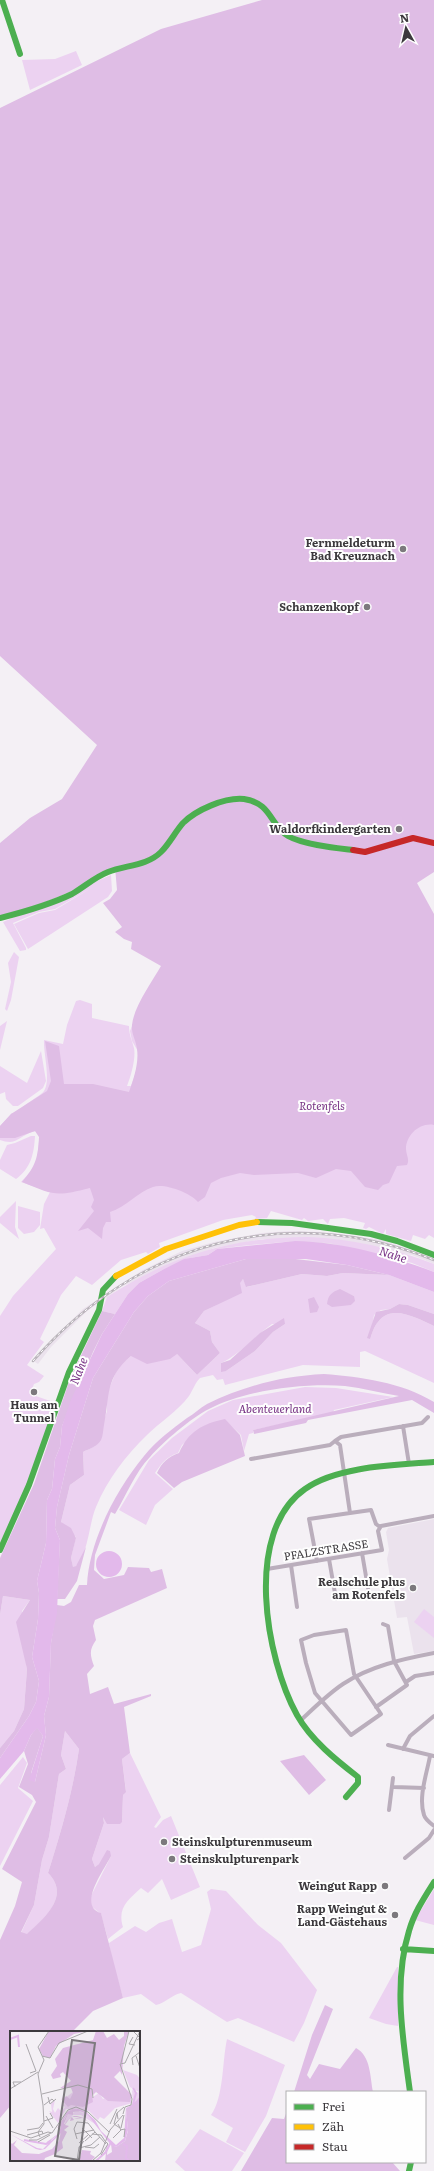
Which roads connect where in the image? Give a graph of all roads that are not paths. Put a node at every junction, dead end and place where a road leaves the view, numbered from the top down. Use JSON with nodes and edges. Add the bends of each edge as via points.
{"nodes":[{"id":1,"x":2,"y":0,"type":"edge"},
{"id":2,"x":20,"y":54,"type":"dead end"},
{"id":3,"x":434,"y":843,"type":"edge"},
{"id":4,"x":0,"y":918,"type":"edge"},
{"id":5,"x":434,"y":1255,"type":"edge"},
{"id":6,"x":428,"y":1417,"type":"dead end"},
{"id":7,"x":403,"y":1426,"type":"junction"},
{"id":8,"x":335,"y":1442,"type":"junction"},
{"id":9,"x":252,"y":1460,"type":"dead end"},
{"id":10,"x":434,"y":1462,"type":"edge"},
{"id":11,"x":410,"y":1464,"type":"junction"},
{"id":12,"x":344,"y":1474,"type":"junction"},
{"id":13,"x":350,"y":1513,"type":"junction"},
{"id":14,"x":434,"y":1516,"type":"edge"},
{"id":15,"x":380,"y":1527,"type":"junction"},
{"id":16,"x":0,"y":1550,"type":"edge"},
{"id":17,"x":362,"y":1553,"type":"junction"},
{"id":18,"x":330,"y":1558,"type":"junction"},
{"id":19,"x":317,"y":1561,"type":"junction"},
{"id":20,"x":291,"y":1565,"type":"junction"},
{"id":21,"x":267,"y":1569,"type":"junction"},
{"id":22,"x":368,"y":1588,"type":"dead end"},
{"id":23,"x":336,"y":1598,"type":"dead end"},
{"id":24,"x":297,"y":1607,"type":"dead end"},
{"id":25,"x":383,"y":1624,"type":"dead end"},
{"id":26,"x":434,"y":1653,"type":"edge"},
{"id":27,"x":394,"y":1661,"type":"junction"},
{"id":28,"x":434,"y":1673,"type":"edge"},
{"id":29,"x":356,"y":1677,"type":"junction"},
{"id":30,"x":406,"y":1682,"type":"junction"},
{"id":31,"x":321,"y":1701,"type":"junction"},
{"id":32,"x":376,"y":1707,"type":"junction"},
{"id":33,"x":434,"y":1716,"type":"edge"},
{"id":34,"x":301,"y":1720,"type":"junction"},
{"id":35,"x":388,"y":1745,"type":"dead end"},
{"id":36,"x":403,"y":1749,"type":"junction"},
{"id":37,"x":432,"y":1756,"type":"edge"},
{"id":38,"x":394,"y":1778,"type":"dead end"},
{"id":39,"x":394,"y":1787,"type":"junction"},
{"id":40,"x":424,"y":1788,"type":"junction"},
{"id":41,"x":346,"y":1797,"type":"dead end"},
{"id":42,"x":389,"y":1810,"type":"dead end"},
{"id":43,"x":434,"y":1826,"type":"edge"},
{"id":44,"x":434,"y":1830,"type":"edge"},
{"id":45,"x":405,"y":1858,"type":"dead end"},
{"id":46,"x":434,"y":1882,"type":"edge"},
{"id":47,"x":403,"y":1949,"type":"junction"},
{"id":48,"x":434,"y":1951,"type":"edge"},
{"id":49,"x":410,"y":2091,"type":"edge"}],
"edges":[{"from":1,"to":2,"type":"street"},
{"from":3,"to":4,"type":"street","via":[[413,838],[369,851],[330,848],[292,839],[284,833],[273,815],[262,805],[244,799],[228,799],[209,806],[184,822],[161,852],[148,861],[104,874],[71,894],[25,912]]},
{"from":5,"to":16,"type":"street","via":[[371,1234],[292,1223],[260,1222],[238,1225],[166,1249],[118,1274],[103,1290],[99,1310],[69,1372],[29,1485]]},
{"from":6,"to":7,"type":"street","via":[[422,1423]]},
{"from":7,"to":8,"type":"street","via":[[341,1438]]},
{"from":7,"to":11,"type":"street"},
{"from":8,"to":9,"type":"street"},
{"from":8,"to":12,"type":"street","via":[[340,1445]]},
{"from":10,"to":11,"type":"street"},
{"from":11,"to":12,"type":"street"},
{"from":12,"to":13,"type":"street"},
{"from":12,"to":21,"type":"street","via":[[314,1484],[296,1495],[289,1503],[278,1520]]},
{"from":13,"to":15,"type":"street","via":[[371,1510],[376,1524]]},
{"from":13,"to":19,"type":"street","via":[[309,1519]]},
{"from":14,"to":15,"type":"street","name":"PFALZSTRASSE"},
{"from":15,"to":17,"type":"street","name":"PFALZSTRASSE","via":[[382,1550]]},
{"from":17,"to":18,"type":"street","name":"PFALZSTRASSE"},
{"from":17,"to":22,"type":"street"},
{"from":18,"to":19,"type":"street","name":"PFALZSTRASSE"},
{"from":18,"to":23,"type":"street"},
{"from":19,"to":20,"type":"street","name":"PFALZSTRASSE"},
{"from":20,"to":21,"type":"street","name":"PFALZSTRASSE"},
{"from":20,"to":24,"type":"street"},
{"from":21,"to":34,"type":"street","via":[[267,1608],[271,1643],[285,1689]]},
{"from":25,"to":27,"type":"street","via":[[387,1625],[389,1630]]},
{"from":26,"to":27,"type":"street"},
{"from":27,"to":29,"type":"street"},
{"from":27,"to":30,"type":"street"},
{"from":28,"to":30,"type":"street","via":[[415,1676]]},
{"from":29,"to":31,"type":"street"},
{"from":29,"to":31,"type":"street","via":[[352,1669],[346,1630],[303,1638],[308,1669],[315,1693]]},
{"from":29,"to":32,"type":"street"},
{"from":30,"to":32,"type":"street","via":[[406,1687]]},
{"from":31,"to":32,"type":"street","via":[[351,1736],[381,1714]]},
{"from":31,"to":34,"type":"street"},
{"from":33,"to":36,"type":"street","via":[[410,1736]]},
{"from":34,"to":41,"type":"street","via":[[342,1765],[358,1778],[358,1783]]},
{"from":35,"to":36,"type":"street"},
{"from":36,"to":37,"type":"street"},
{"from":37,"to":40,"type":"street"},
{"from":38,"to":39,"type":"street"},
{"from":39,"to":40,"type":"street"},
{"from":39,"to":42,"type":"street"},
{"from":40,"to":43,"type":"street","via":[[424,1814]]},
{"from":44,"to":45,"type":"street"},
{"from":46,"to":47,"type":"street","via":[[413,1916]]},
{"from":47,"to":48,"type":"street"},
{"from":47,"to":49,"type":"street","via":[[400,1985]]}]}
